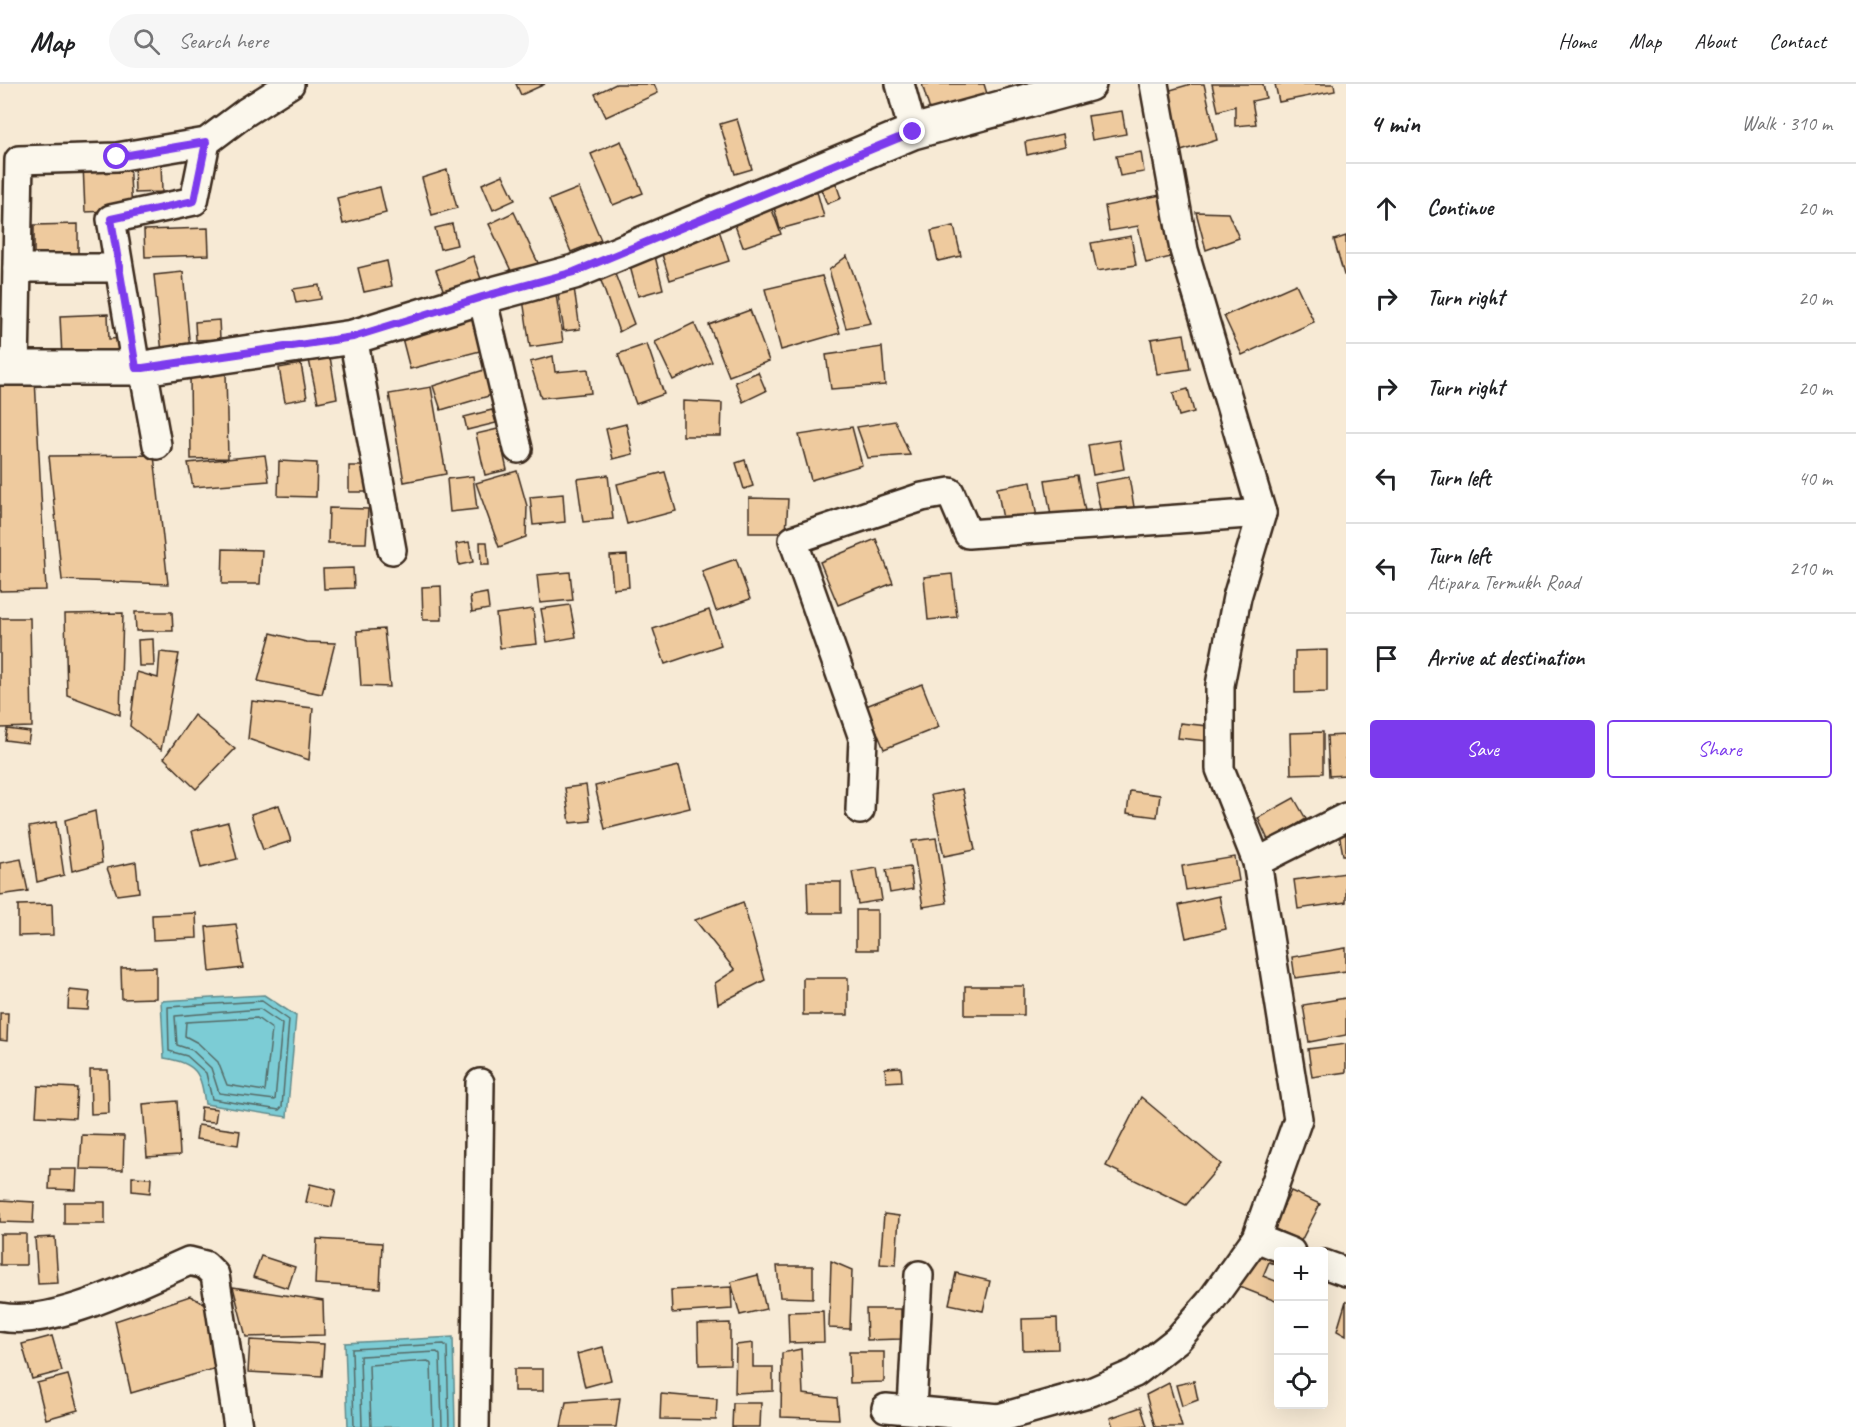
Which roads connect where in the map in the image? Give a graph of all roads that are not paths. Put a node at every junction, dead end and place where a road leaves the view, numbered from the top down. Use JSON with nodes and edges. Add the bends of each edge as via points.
{"nodes":[{"id":1,"x":290,"y":84,"type":"edge"},
{"id":2,"x":900,"y":84,"type":"edge"},
{"id":3,"x":1089,"y":84,"type":"edge"},
{"id":4,"x":1154,"y":84,"type":"edge"},
{"id":5,"x":913,"y":132,"type":"junction"},
{"id":6,"x":206,"y":142,"type":"junction"},
{"id":7,"x":17,"y":268,"type":"junction"},
{"id":8,"x":118,"y":268,"type":"junction"},
{"id":9,"x":482,"y":297,"type":"junction"},
{"id":10,"x":353,"y":337,"type":"junction"},
{"id":11,"x":7,"y":368,"type":"edge"},
{"id":12,"x":140,"y":368,"type":"junction"},
{"id":13,"x":157,"y":445,"type":"dead end"},
{"id":14,"x":518,"y":449,"type":"dead end"},
{"id":15,"x":1262,"y":513,"type":"junction"},
{"id":16,"x":392,"y":550,"type":"dead end"},
{"id":17,"x":860,"y":810,"type":"dead end"},
{"id":18,"x":1346,"y":817,"type":"edge"},
{"id":19,"x":1257,"y":862,"type":"junction"},
{"id":20,"x":480,"y":1083,"type":"dead end"},
{"id":21,"x":1256,"y":1238,"type":"junction"},
{"id":22,"x":1280,"y":1247,"type":"edge"},
{"id":23,"x":1328,"y":1266,"type":"edge"},
{"id":24,"x":1346,"y":1272,"type":"edge"},
{"id":25,"x":919,"y":1275,"type":"dead end"},
{"id":26,"x":0,"y":1317,"type":"edge"},
{"id":27,"x":996,"y":1422,"type":"edge"},
{"id":28,"x":238,"y":1427,"type":"edge"},
{"id":29,"x":475,"y":1427,"type":"edge"}],
"edges":[{"from":1,"to":6,"type":"street"},
{"from":2,"to":5,"type":"street"},
{"from":3,"to":5,"type":"main road"},
{"from":4,"to":15,"type":"street","via":[[1184,250]]},
{"from":5,"to":9,"type":"main road","via":[[574,272]]},
{"from":6,"to":7,"type":"street","via":[[117,157],[19,160]]},
{"from":6,"to":8,"type":"street","via":[[194,201],[111,219]]},
{"from":7,"to":8,"type":"street"},
{"from":7,"to":11,"type":"street"},
{"from":8,"to":12,"type":"street"},
{"from":9,"to":10,"type":"main road"},
{"from":9,"to":14,"type":"street"},
{"from":10,"to":12,"type":"main road"},
{"from":10,"to":16,"type":"street"},
{"from":11,"to":12,"type":"main road"},
{"from":12,"to":13,"type":"street"},
{"from":15,"to":17,"type":"street","via":[[968,534],[950,492],[922,497],[793,540],[863,738]]},
{"from":15,"to":19,"type":"street","via":[[1237,597],[1220,684],[1220,769]]},
{"from":18,"to":19,"type":"street"},
{"from":19,"to":21,"type":"street","via":[[1298,1119]]},
{"from":20,"to":29,"type":"street"},
{"from":21,"to":22,"type":"street"},
{"from":21,"to":27,"type":"street","via":[[1177,1340],[1135,1373],[1091,1392]]},
{"from":23,"to":24,"type":"street"},
{"from":25,"to":27,"type":"street","via":[[899,1408]]},
{"from":26,"to":28,"type":"street","via":[[14,1319],[80,1307],[189,1261],[205,1265],[214,1275]]}]}
